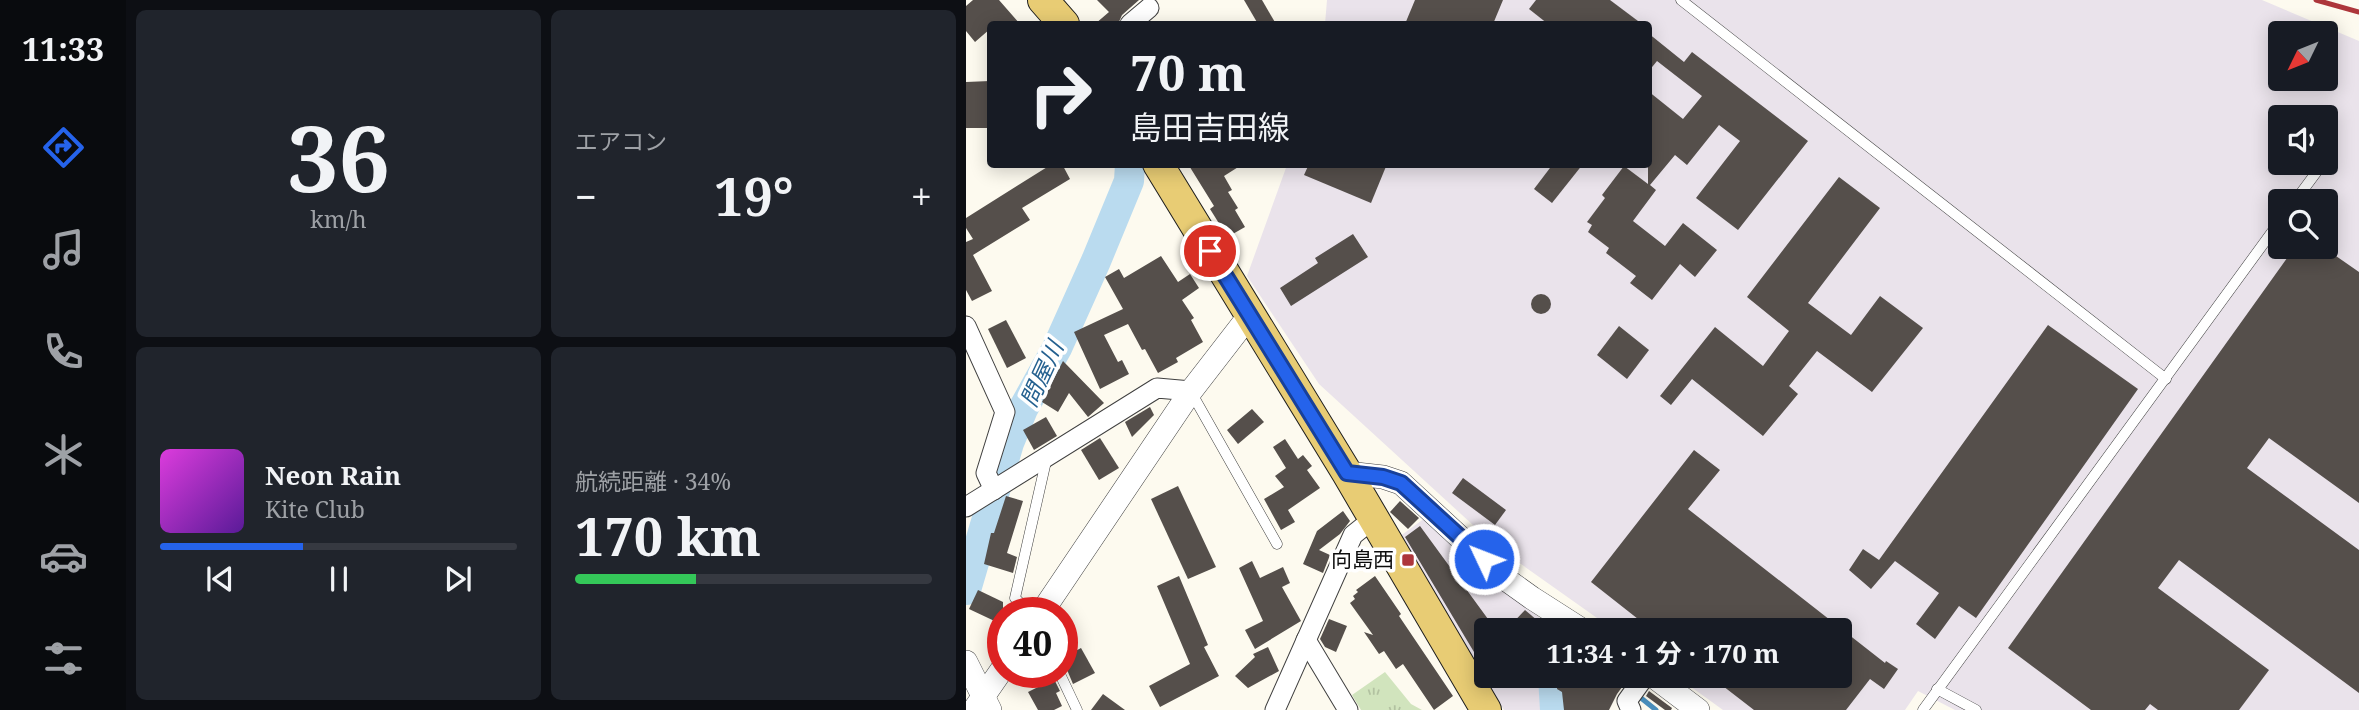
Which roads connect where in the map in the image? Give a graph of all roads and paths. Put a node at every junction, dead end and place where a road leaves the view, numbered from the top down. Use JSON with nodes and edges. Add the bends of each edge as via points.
{"nodes":[{"id":1,"x":1043,"y":0,"type":"edge"},
{"id":2,"x":1681,"y":0,"type":"edge"},
{"id":3,"x":1149,"y":8,"type":"dead end"},
{"id":4,"x":1061,"y":21,"type":"edge"},
{"id":5,"x":1134,"y":21,"type":"edge"},
{"id":6,"x":1160,"y":168,"type":"edge"},
{"id":7,"x":2268,"y":238,"type":"edge"},
{"id":8,"x":1249,"y":316,"type":"junction"},
{"id":9,"x":966,"y":326,"type":"edge"},
{"id":10,"x":2166,"y":379,"type":"junction"},
{"id":11,"x":1191,"y":391,"type":"junction"},
{"id":12,"x":1047,"y":457,"type":"junction"},
{"id":13,"x":1347,"y":473,"type":"junction"},
{"id":14,"x":994,"y":490,"type":"junction"},
{"id":15,"x":966,"y":507,"type":"edge"},
{"id":16,"x":1373,"y":519,"type":"junction"},
{"id":17,"x":1277,"y":544,"type":"dead end"},
{"id":18,"x":1015,"y":597,"type":"edge"},
{"id":19,"x":1052,"y":597,"type":"edge"},
{"id":20,"x":1563,"y":618,"type":"edge"},
{"id":21,"x":1306,"y":640,"type":"junction"},
{"id":22,"x":966,"y":662,"type":"edge"},
{"id":23,"x":992,"y":688,"type":"edge"},
{"id":24,"x":1067,"y":688,"type":"edge"},
{"id":25,"x":1636,"y":688,"type":"edge"},
{"id":26,"x":1669,"y":688,"type":"edge"},
{"id":27,"x":1937,"y":689,"type":"junction"},
{"id":28,"x":983,"y":705,"type":"edge"},
{"id":29,"x":1077,"y":710,"type":"edge"},
{"id":30,"x":1275,"y":710,"type":"edge"},
{"id":31,"x":1348,"y":710,"type":"edge"},
{"id":32,"x":1486,"y":710,"type":"edge"},
{"id":33,"x":1631,"y":710,"type":"edge"},
{"id":34,"x":1698,"y":710,"type":"edge"},
{"id":35,"x":1923,"y":710,"type":"edge"},
{"id":36,"x":1976,"y":710,"type":"edge"}],
"edges":[{"from":1,"to":4,"type":"main road"},
{"from":2,"to":10,"type":"lane"},
{"from":3,"to":5,"type":"street"},
{"from":6,"to":8,"type":"main road"},
{"from":7,"to":10,"type":"lane"},
{"from":8,"to":11,"type":"street"},
{"from":8,"to":13,"type":"main road"},
{"from":9,"to":14,"type":"street","via":[[1005,412],[986,473]]},
{"from":10,"to":27,"type":"lane"},
{"from":11,"to":12,"type":"street","via":[[1157,388]]},
{"from":11,"to":17,"type":"lane"},
{"from":11,"to":19,"type":"street"},
{"from":12,"to":14,"type":"street"},
{"from":12,"to":18,"type":"lane"},
{"from":13,"to":16,"type":"main road"},
{"from":13,"to":20,"type":"street","via":[[1401,483],[1504,578]]},
{"from":14,"to":15,"type":"street"},
{"from":16,"to":21,"type":"street","via":[[1353,535]]},
{"from":16,"to":32,"type":"main road"},
{"from":21,"to":30,"type":"street"},
{"from":21,"to":31,"type":"street"},
{"from":22,"to":28,"type":"street"},
{"from":23,"to":28,"type":"street"},
{"from":24,"to":29,"type":"lane"},
{"from":25,"to":33,"type":"street","via":[[1627,701]]},
{"from":26,"to":34,"type":"street"},
{"from":27,"to":35,"type":"lane"},
{"from":27,"to":36,"type":"lane"}]}
